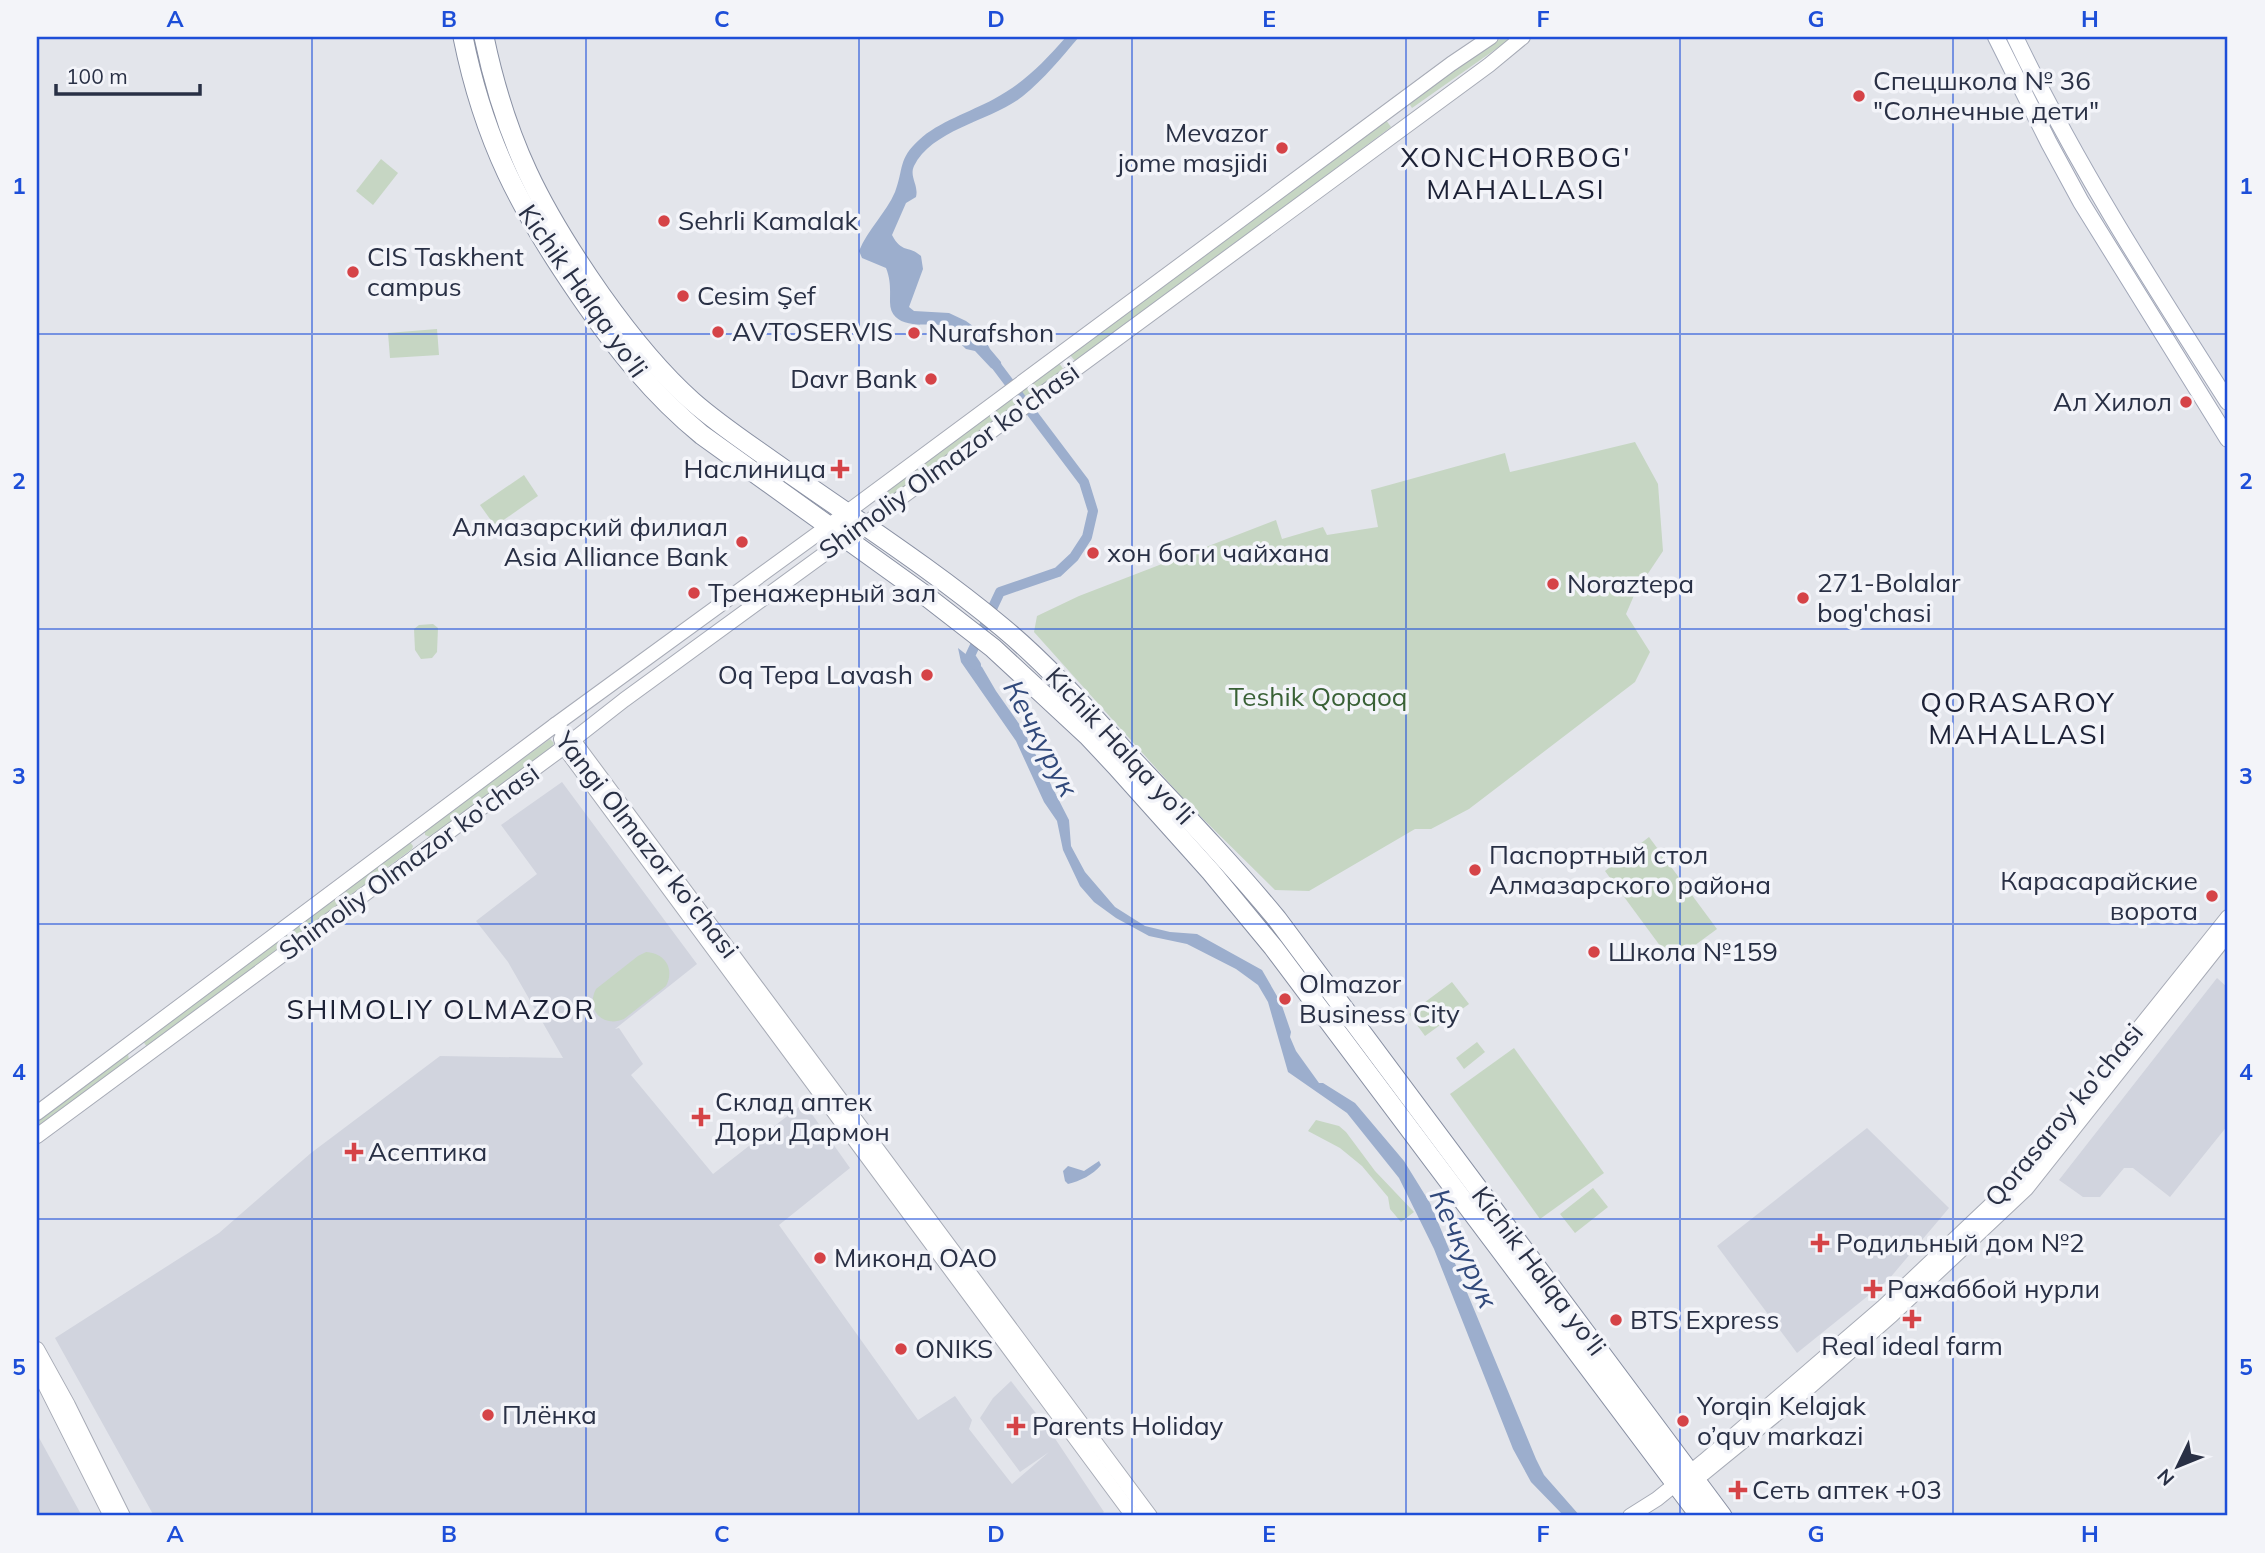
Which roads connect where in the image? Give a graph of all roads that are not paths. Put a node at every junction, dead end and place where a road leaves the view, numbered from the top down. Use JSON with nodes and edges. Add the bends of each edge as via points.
{"nodes":[{"id":1,"x":463,"y":37,"type":"edge"},
{"id":2,"x":484,"y":37,"type":"edge"},
{"id":3,"x":1490,"y":37,"type":"edge"},
{"id":4,"x":1523,"y":37,"type":"edge"},
{"id":5,"x":1996,"y":37,"type":"edge"},
{"id":6,"x":2015,"y":37,"type":"edge"},
{"id":7,"x":2047,"y":101,"type":"junction"},
{"id":8,"x":2031,"y":108,"type":"junction"},
{"id":9,"x":2228,"y":402,"type":"edge"},
{"id":10,"x":2226,"y":428,"type":"edge"},
{"id":11,"x":846,"y":513,"type":"junction"},
{"id":12,"x":864,"y":525,"type":"junction"},
{"id":13,"x":827,"y":526,"type":"junction"},
{"id":14,"x":845,"y":539,"type":"junction"},
{"id":15,"x":555,"y":725,"type":"junction"},
{"id":16,"x":569,"y":744,"type":"junction"},
{"id":17,"x":413,"y":831,"type":"junction"},
{"id":18,"x":427,"y":849,"type":"junction"},
{"id":19,"x":2228,"y":917,"type":"edge"},
{"id":20,"x":2228,"y":934,"type":"edge"},
{"id":21,"x":131,"y":1043,"type":"junction"},
{"id":22,"x":142,"y":1058,"type":"junction"},
{"id":23,"x":37,"y":1113,"type":"edge"},
{"id":24,"x":37,"y":1136,"type":"edge"},
{"id":25,"x":37,"y":1349,"type":"edge"},
{"id":26,"x":37,"y":1369,"type":"edge"},
{"id":27,"x":1685,"y":1482,"type":"junction"},
{"id":28,"x":111,"y":1516,"type":"edge"},
{"id":29,"x":123,"y":1516,"type":"edge"},
{"id":30,"x":1133,"y":1516,"type":"edge"},
{"id":31,"x":1150,"y":1516,"type":"edge"},
{"id":32,"x":1630,"y":1516,"type":"edge"},
{"id":33,"x":1648,"y":1516,"type":"edge"},
{"id":34,"x":1700,"y":1516,"type":"edge"},
{"id":35,"x":1722,"y":1516,"type":"edge"}],
"edges":[{"from":1,"to":13,"type":"highway","name":"Kichik Halqa yo'li","via":[[486,124],[508,178],[533,226],[598,323],[646,383],[680,416]]},
{"from":2,"to":11,"type":"highway","name":"Kichik Halqa yo'li","via":[[500,104],[526,172],[554,225],[616,315],[692,401]]},
{"from":3,"to":11,"type":"main road","name":"Shimoliy Olmazor ko'chasi"},
{"from":4,"to":12,"type":"main road","name":"Shimoliy Olmazor ko'chasi"},
{"from":5,"to":8,"type":"main road"},
{"from":6,"to":7,"type":"main road"},
{"from":7,"to":8,"type":"main road","via":[[2041,109]]},
{"from":7,"to":9,"type":"main road","via":[[2126,243]]},
{"from":8,"to":10,"type":"main road","via":[[2102,237]]},
{"from":11,"to":12,"type":"highway","name":"Kichik Halqa yo'li"},
{"from":11,"to":13,"type":"main road","name":"Shimoliy Olmazor ko'chasi"},
{"from":12,"to":14,"type":"main road","name":"Shimoliy Olmazor ko'chasi"},
{"from":12,"to":27,"type":"highway","name":"Kichik Halqa yo'li","via":[[919,562],[1037,658],[1223,855],[1277,919]]},
{"from":13,"to":14,"type":"highway","name":"Kichik Halqa yo'li"},
{"from":13,"to":15,"type":"main road","name":"Shimoliy Olmazor ko'chasi"},
{"from":14,"to":16,"type":"main road","name":"Shimoliy Olmazor ko'chasi"},
{"from":14,"to":27,"type":"highway","name":"Kichik Halqa yo'li","via":[[991,647],[1087,736],[1243,909]]},
{"from":15,"to":16,"type":"main road","name":"Yangi Olmazor ko'chasi"},
{"from":15,"to":17,"type":"main road","name":"Shimoliy Olmazor ko'chasi"},
{"from":16,"to":18,"type":"main road","name":"Shimoliy Olmazor ko'chasi"},
{"from":16,"to":30,"type":"main road","name":"Yangi Olmazor ko'chasi"},
{"from":16,"to":31,"type":"main road","name":"Yangi Olmazor ko'chasi"},
{"from":17,"to":18,"type":"main road"},
{"from":17,"to":21,"type":"main road","name":"Shimoliy Olmazor ko'chasi"},
{"from":18,"to":22,"type":"main road","name":"Shimoliy Olmazor ko'chasi"},
{"from":19,"to":27,"type":"main road","name":"Qorasaroy ko'chasi","via":[[2017,1180],[1884,1306]]},
{"from":20,"to":27,"type":"main road","name":"Qorasaroy ko'chasi","via":[[2026,1189],[1812,1385]]},
{"from":21,"to":22,"type":"main road"},
{"from":21,"to":23,"type":"main road","name":"Shimoliy Olmazor ko'chasi"},
{"from":22,"to":24,"type":"main road","name":"Shimoliy Olmazor ko'chasi"},
{"from":25,"to":29,"type":"main road"},
{"from":26,"to":28,"type":"main road"},
{"from":27,"to":32,"type":"main road","name":"Qorasaroy ko'chasi"},
{"from":27,"to":33,"type":"main road","name":"Qorasaroy ko'chasi"},
{"from":27,"to":34,"type":"highway","name":"Kichik Halqa yo'li"},
{"from":27,"to":35,"type":"highway","name":"Kichik Halqa yo'li"}]}
